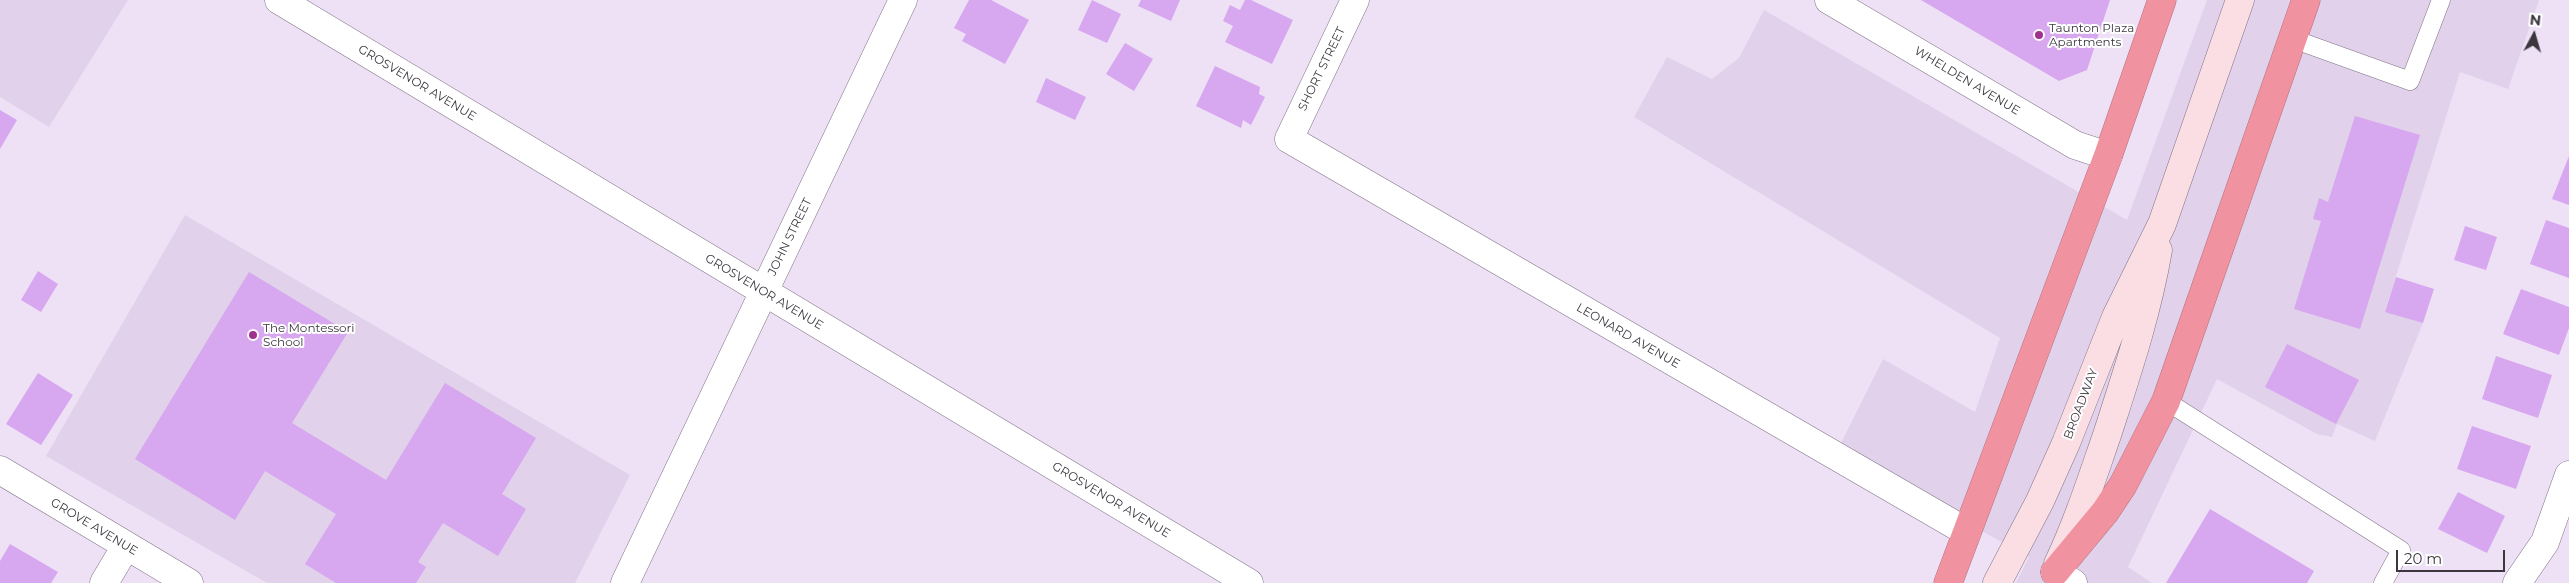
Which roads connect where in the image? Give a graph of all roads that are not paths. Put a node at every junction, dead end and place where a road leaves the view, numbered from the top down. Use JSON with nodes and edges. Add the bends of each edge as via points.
{"nodes":[{"id":1,"x":279,"y":0,"type":"edge"},
{"id":2,"x":904,"y":0,"type":"edge"},
{"id":3,"x":1355,"y":0,"type":"edge"},
{"id":4,"x":1829,"y":0,"type":"edge"},
{"id":5,"x":2162,"y":0,"type":"edge"},
{"id":6,"x":2240,"y":0,"type":"edge"},
{"id":7,"x":2306,"y":0,"type":"edge"},
{"id":8,"x":2441,"y":0,"type":"edge"},
{"id":9,"x":2293,"y":39,"type":"junction"},
{"id":10,"x":1289,"y":139,"type":"joint"},
{"id":11,"x":2108,"y":156,"type":"junction"},
{"id":12,"x":2162,"y":224,"type":"junction"},
{"id":13,"x":764,"y":291,"type":"junction"},
{"id":14,"x":2166,"y":401,"type":"junction"},
{"id":15,"x":0,"y":470,"type":"edge"},
{"id":16,"x":2569,"y":475,"type":"edge"},
{"id":17,"x":1967,"y":532,"type":"junction"},
{"id":18,"x":126,"y":546,"type":"junction"},
{"id":19,"x":2059,"y":579,"type":"edge"},
{"id":20,"x":104,"y":583,"type":"edge"},
{"id":21,"x":189,"y":583,"type":"edge"},
{"id":22,"x":625,"y":583,"type":"edge"},
{"id":23,"x":1249,"y":583,"type":"edge"},
{"id":24,"x":1948,"y":583,"type":"edge"},
{"id":25,"x":1997,"y":583,"type":"edge"},
{"id":26,"x":2383,"y":583,"type":"edge"},
{"id":27,"x":2517,"y":583,"type":"edge"}],
"edges":[{"from":1,"to":13,"type":"street","name":"GROSVENOR AVENUE"},
{"from":2,"to":13,"type":"street","name":"JOHN STREET"},
{"from":3,"to":10,"type":"street","name":"SHORT STREET"},
{"from":4,"to":11,"type":"street","name":"WHELDEN AVENUE","via":[[2075,145]]},
{"from":5,"to":11,"type":"highway"},
{"from":6,"to":12,"type":"main road","name":"BROADWAY"},
{"from":7,"to":9,"type":"highway"},
{"from":8,"to":9,"type":"lane","via":[[2410,81]]},
{"from":9,"to":14,"type":"highway"},
{"from":10,"to":17,"type":"street","name":"LEONARD AVENUE"},
{"from":11,"to":17,"type":"highway"},
{"from":12,"to":19,"type":"main road","name":"BROADWAY","via":[[2143,323]]},
{"from":12,"to":25,"type":"main road","name":"BROADWAY","via":[[2116,317],[2050,479]]},
{"from":13,"to":22,"type":"street","name":"JOHN STREET"},
{"from":13,"to":23,"type":"street","name":"GROSVENOR AVENUE"},
{"from":14,"to":19,"type":"highway","via":[[2138,458]]},
{"from":14,"to":26,"type":"lane","via":[[2401,550]]},
{"from":15,"to":18,"type":"street","name":"GROVE AVENUE"},
{"from":16,"to":27,"type":"street","via":[[2545,542]]},
{"from":17,"to":24,"type":"highway"},
{"from":18,"to":20,"type":"street"},
{"from":18,"to":21,"type":"street","name":"GROVE AVENUE"}]}
